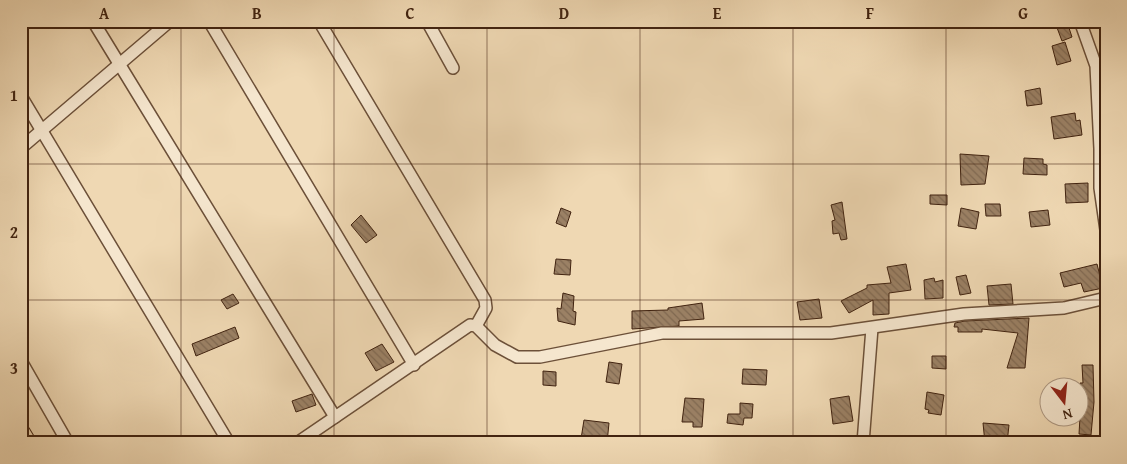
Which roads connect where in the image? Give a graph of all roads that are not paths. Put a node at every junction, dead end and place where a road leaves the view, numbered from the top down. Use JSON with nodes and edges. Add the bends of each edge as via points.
{"nodes":[{"id":1,"x":93,"y":21,"type":"edge"},
{"id":2,"x":170,"y":21,"type":"edge"},
{"id":3,"x":209,"y":21,"type":"edge"},
{"id":4,"x":319,"y":21,"type":"edge"},
{"id":5,"x":427,"y":21,"type":"edge"},
{"id":6,"x":1080,"y":21,"type":"edge"},
{"id":7,"x":120,"y":64,"type":"junction"},
{"id":8,"x":1101,"y":64,"type":"edge"},
{"id":9,"x":453,"y":68,"type":"dead end"},
{"id":10,"x":21,"y":96,"type":"edge"},
{"id":11,"x":41,"y":131,"type":"junction"},
{"id":12,"x":1103,"y":133,"type":"edge"},
{"id":13,"x":21,"y":148,"type":"edge"},
{"id":14,"x":1106,"y":230,"type":"edge"},
{"id":15,"x":1106,"y":298,"type":"edge"},
{"id":16,"x":476,"y":326,"type":"junction"},
{"id":17,"x":872,"y":328,"type":"junction"},
{"id":18,"x":21,"y":360,"type":"edge"},
{"id":19,"x":414,"y":365,"type":"junction"},
{"id":20,"x":335,"y":418,"type":"junction"},
{"id":21,"x":21,"y":432,"type":"edge"},
{"id":22,"x":28,"y":443,"type":"edge"},
{"id":23,"x":68,"y":443,"type":"edge"},
{"id":24,"x":229,"y":443,"type":"edge"},
{"id":25,"x":297,"y":443,"type":"edge"},
{"id":26,"x":862,"y":443,"type":"edge"}],
"edges":[{"from":1,"to":7,"type":"street"},
{"from":2,"to":7,"type":"street"},
{"from":3,"to":19,"type":"street"},
{"from":4,"to":16,"type":"street","via":[[485,300],[486,308]]},
{"from":5,"to":9,"type":"street"},
{"from":6,"to":8,"type":"street"},
{"from":7,"to":11,"type":"street"},
{"from":7,"to":20,"type":"street"},
{"from":8,"to":12,"type":"street"},
{"from":10,"to":11,"type":"street"},
{"from":11,"to":13,"type":"street"},
{"from":11,"to":24,"type":"street"},
{"from":12,"to":14,"type":"street","via":[[1100,188]]},
{"from":15,"to":17,"type":"street","via":[[1064,308],[964,314]]},
{"from":16,"to":17,"type":"street","via":[[495,345],[517,357],[574,352],[662,333],[807,334]]},
{"from":16,"to":19,"type":"street","via":[[470,325]]},
{"from":17,"to":26,"type":"street"},
{"from":18,"to":23,"type":"street"},
{"from":19,"to":20,"type":"street"},
{"from":20,"to":25,"type":"street"},
{"from":21,"to":22,"type":"main road"}]}
